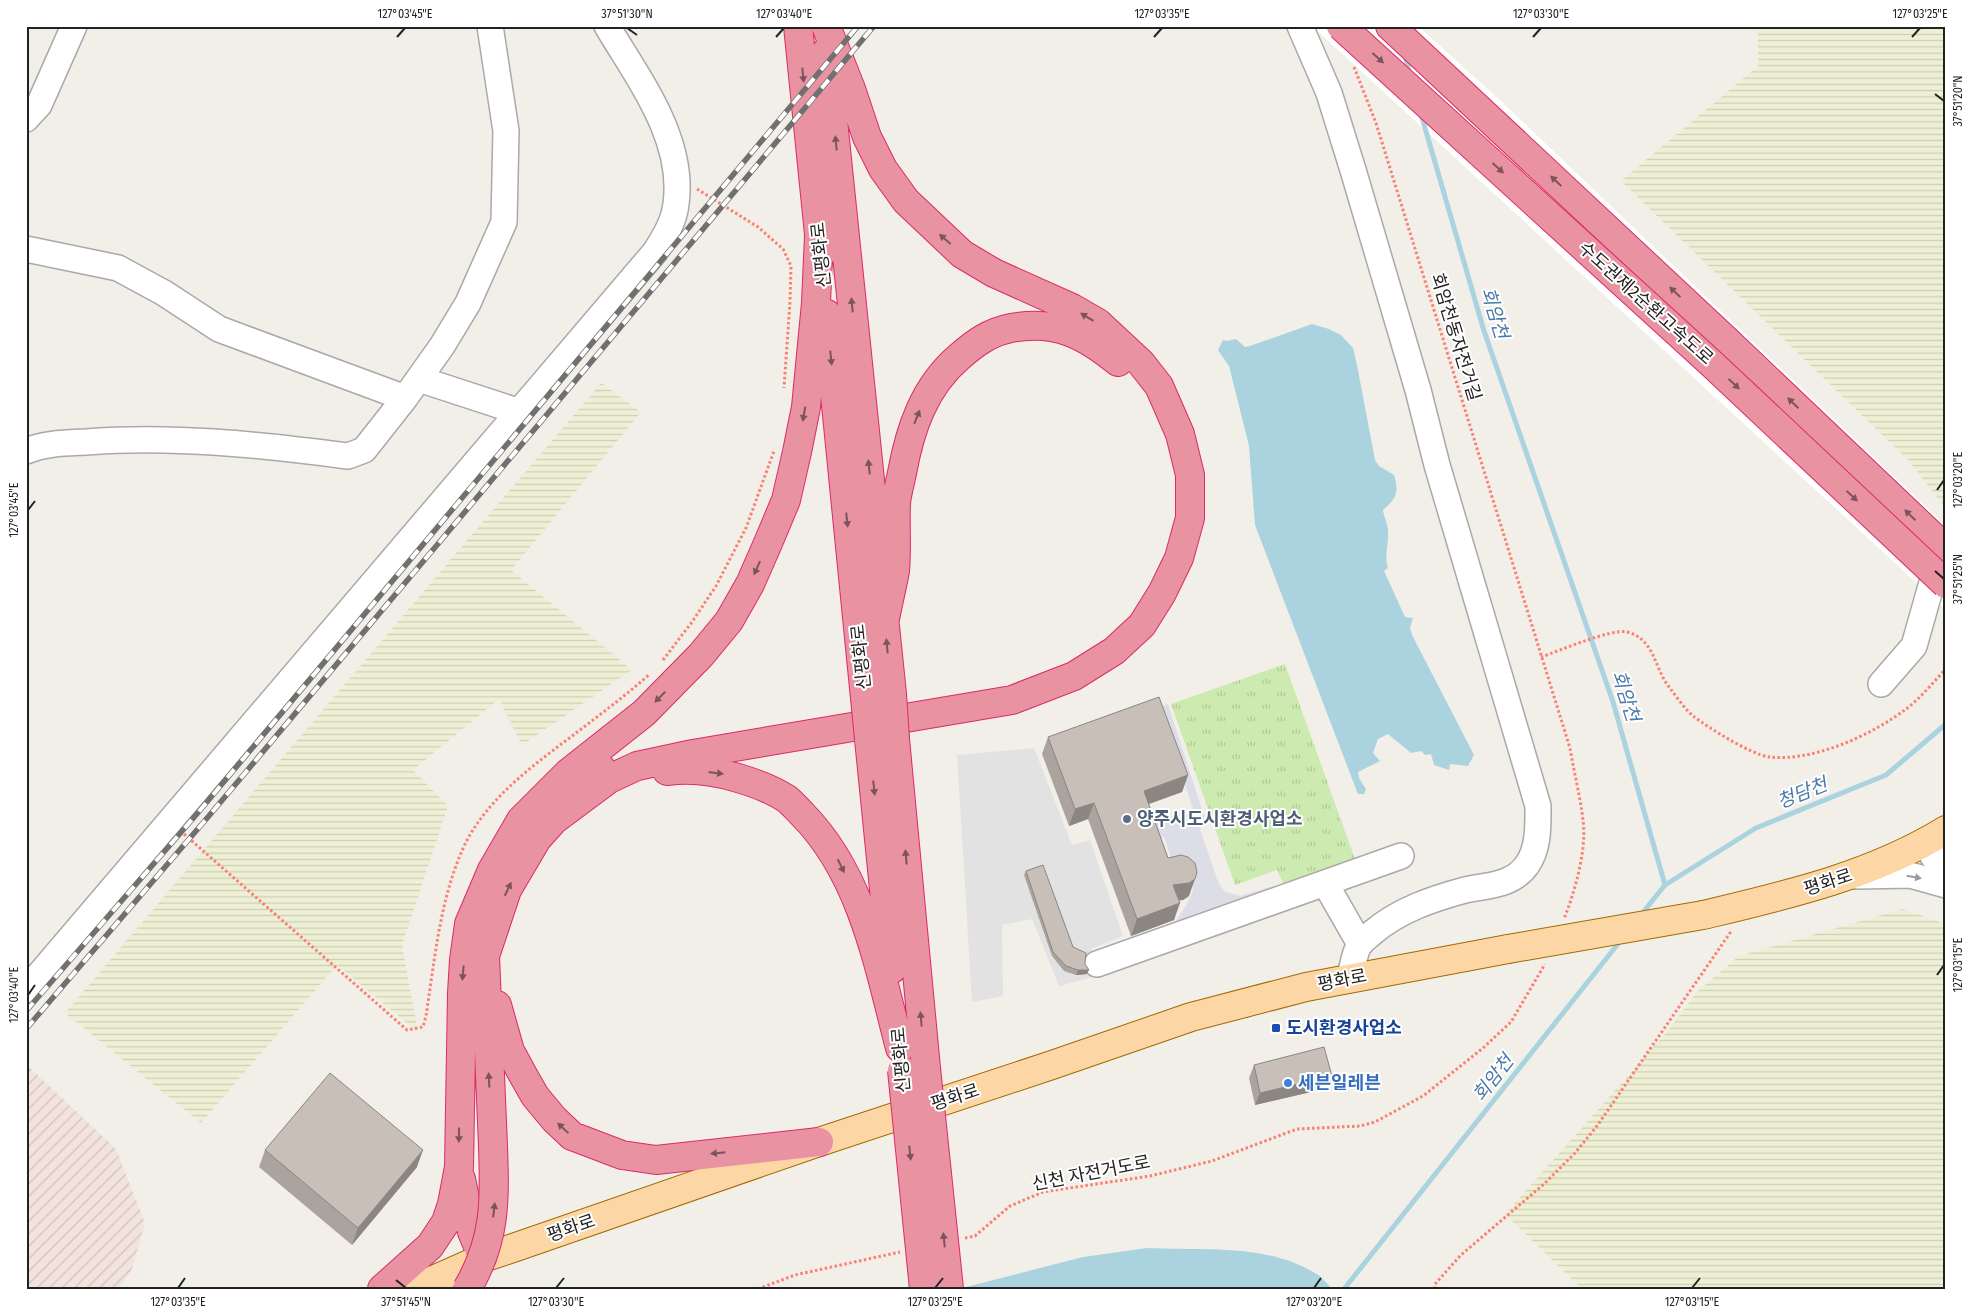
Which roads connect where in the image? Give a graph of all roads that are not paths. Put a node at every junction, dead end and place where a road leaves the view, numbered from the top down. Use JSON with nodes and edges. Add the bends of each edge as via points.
{"nodes":[{"id":1,"x":74,"y":26,"type":"edge"},
{"id":2,"x":490,"y":26,"type":"edge"},
{"id":3,"x":608,"y":26,"type":"edge"},
{"id":4,"x":798,"y":26,"type":"edge"},
{"id":5,"x":825,"y":26,"type":"edge"},
{"id":6,"x":1300,"y":26,"type":"edge"},
{"id":7,"x":1341,"y":26,"type":"edge"},
{"id":8,"x":1390,"y":26,"type":"edge"},
{"id":9,"x":26,"y":119,"type":"edge"},
{"id":10,"x":819,"y":234,"type":"junction"},
{"id":11,"x":26,"y":249,"type":"edge"},
{"id":12,"x":412,"y":389,"type":"junction"},
{"id":13,"x":520,"y":412,"type":"junction"},
{"id":14,"x":26,"y":451,"type":"edge"},
{"id":15,"x":1946,"y":549,"type":"edge"},
{"id":16,"x":1946,"y":564,"type":"edge"},
{"id":17,"x":1946,"y":584,"type":"edge"},
{"id":18,"x":885,"y":619,"type":"junction"},
{"id":19,"x":1882,"y":684,"type":"dead end"},
{"id":20,"x":882,"y":739,"type":"junction"},
{"id":21,"x":584,"y":796,"type":"junction"},
{"id":22,"x":544,"y":797,"type":"junction"},
{"id":23,"x":1935,"y":836,"type":"edge"},
{"id":24,"x":1401,"y":856,"type":"dead end"},
{"id":25,"x":1946,"y":874,"type":"edge"},
{"id":26,"x":1848,"y":876,"type":"junction"},
{"id":27,"x":1325,"y":883,"type":"junction"},
{"id":28,"x":1946,"y":885,"type":"edge"},
{"id":29,"x":1360,"y":944,"type":"junction"},
{"id":30,"x":485,"y":956,"type":"junction"},
{"id":31,"x":1097,"y":964,"type":"dead end"},
{"id":32,"x":1349,"y":979,"type":"junction"},
{"id":33,"x":26,"y":990,"type":"edge"},
{"id":34,"x":909,"y":1062,"type":"junction"},
{"id":35,"x":819,"y":1142,"type":"junction"},
{"id":36,"x":459,"y":1167,"type":"junction"},
{"id":37,"x":484,"y":1258,"type":"junction"},
{"id":38,"x":382,"y":1289,"type":"edge"},
{"id":39,"x":414,"y":1289,"type":"edge"},
{"id":40,"x":467,"y":1289,"type":"edge"},
{"id":41,"x":924,"y":1289,"type":"edge"},
{"id":42,"x":948,"y":1289,"type":"edge"}],
"edges":[{"from":1,"to":9,"type":"street","via":[[38,105]]},
{"from":2,"to":12,"type":"street","via":[[506,131],[504,222],[468,303]]},
{"from":3,"to":13,"type":"street","via":[[654,104],[670,140],[678,181],[676,206],[667,234],[655,252]]},
{"from":4,"to":10,"type":"highway","name":"신평화로","one_way":true},
{"from":18,"to":5,"type":"highway","name":"신평화로","one_way":true},
{"from":21,"to":5,"type":"highway","one_way":true,"via":[[637,766],[1012,700],[1074,676],[1114,651],[1142,625],[1179,558],[1190,518],[1190,475],[1180,434],[1159,386],[1141,363],[1098,323],[962,254],[906,201],[867,136]]},
{"from":6,"to":29,"type":"street","via":[[1329,93],[1362,197],[1538,806],[1535,848],[1518,875],[1494,886],[1423,903],[1389,919]]},
{"from":7,"to":17,"type":"highway","name":"수도권제2순환고속도로","one_way":true,"bridge":true,"via":[[1712,364]]},
{"from":15,"to":8,"type":"highway","name":"수도권제2순환고속도로","one_way":true},
{"from":10,"to":20,"type":"highway","name":"신평화로","one_way":true,"bridge":true,"via":[[865,698]]},
{"from":10,"to":22,"type":"highway","one_way":true,"via":[[806,407],[798,452],[786,500],[750,584],[729,621],[701,655],[644,713],[568,773]]},
{"from":11,"to":12,"type":"street","via":[[118,268],[219,329]]},
{"from":12,"to":13,"type":"street"},
{"from":12,"to":14,"type":"street","via":[[364,450],[348,456],[197,441],[104,440],[40,446]]},
{"from":13,"to":33,"type":"street"},
{"from":16,"to":19,"type":"street","via":[[1933,579],[1914,646]]},
{"from":20,"to":18,"type":"highway","name":"신평화로","one_way":true,"bridge":true,"via":[[892,694]]},
{"from":18,"to":22,"type":"highway","one_way":true,"via":[[895,571],[896,502],[904,458],[916,418],[930,389],[951,363],[976,342],[1000,330],[1029,325],[1054,326],[1076,333],[1122,365],[1142,392],[1159,425],[1169,460],[1174,520],[1153,578],[1134,611],[1105,637],[1065,662],[1003,686],[650,750],[614,762]]},
{"from":20,"to":34,"type":"highway","name":"신평화로"},
{"from":30,"to":21,"type":"highway","one_way":true,"via":[[507,890],[537,839],[554,820]]},
{"from":21,"to":34,"type":"highway","one_way":true,"via":[[637,777],[683,769],[756,783],[787,800],[817,829],[839,862],[872,941]]},
{"from":22,"to":36,"type":"highway","one_way":true,"via":[[522,820],[506,844],[470,924],[462,993]]},
{"from":23,"to":25,"type":"street"},
{"from":23,"to":26,"type":"main road","name":"평화로","via":[[1902,855]]},
{"from":24,"to":27,"type":"street"},
{"from":26,"to":28,"type":"street","one_way":true,"via":[[1910,875]]},
{"from":26,"to":32,"type":"main road","name":"평화로","bridge":true,"via":[[1822,886],[1703,915]]},
{"from":27,"to":29,"type":"street"},
{"from":27,"to":31,"type":"street"},
{"from":29,"to":32,"type":"street"},
{"from":35,"to":30,"type":"highway","one_way":true,"via":[[656,1160],[622,1155],[572,1136],[534,1096],[510,1051]]},
{"from":40,"to":30,"type":"highway","one_way":true,"bridge":true,"via":[[488,1242],[495,1207]]},
{"from":32,"to":35,"type":"main road","name":"평화로","via":[[1191,1017]]},
{"from":34,"to":41,"type":"highway","name":"신평화로","one_way":true,"bridge":true},
{"from":42,"to":34,"type":"highway","name":"신평화로","one_way":true,"bridge":true},
{"from":35,"to":37,"type":"main road","name":"평화로"},
{"from":36,"to":37,"type":"highway","via":[[472,1232]]},
{"from":36,"to":38,"type":"highway","via":[[452,1204],[439,1233],[416,1261]]},
{"from":37,"to":39,"type":"main road","name":"평화로"}]}
